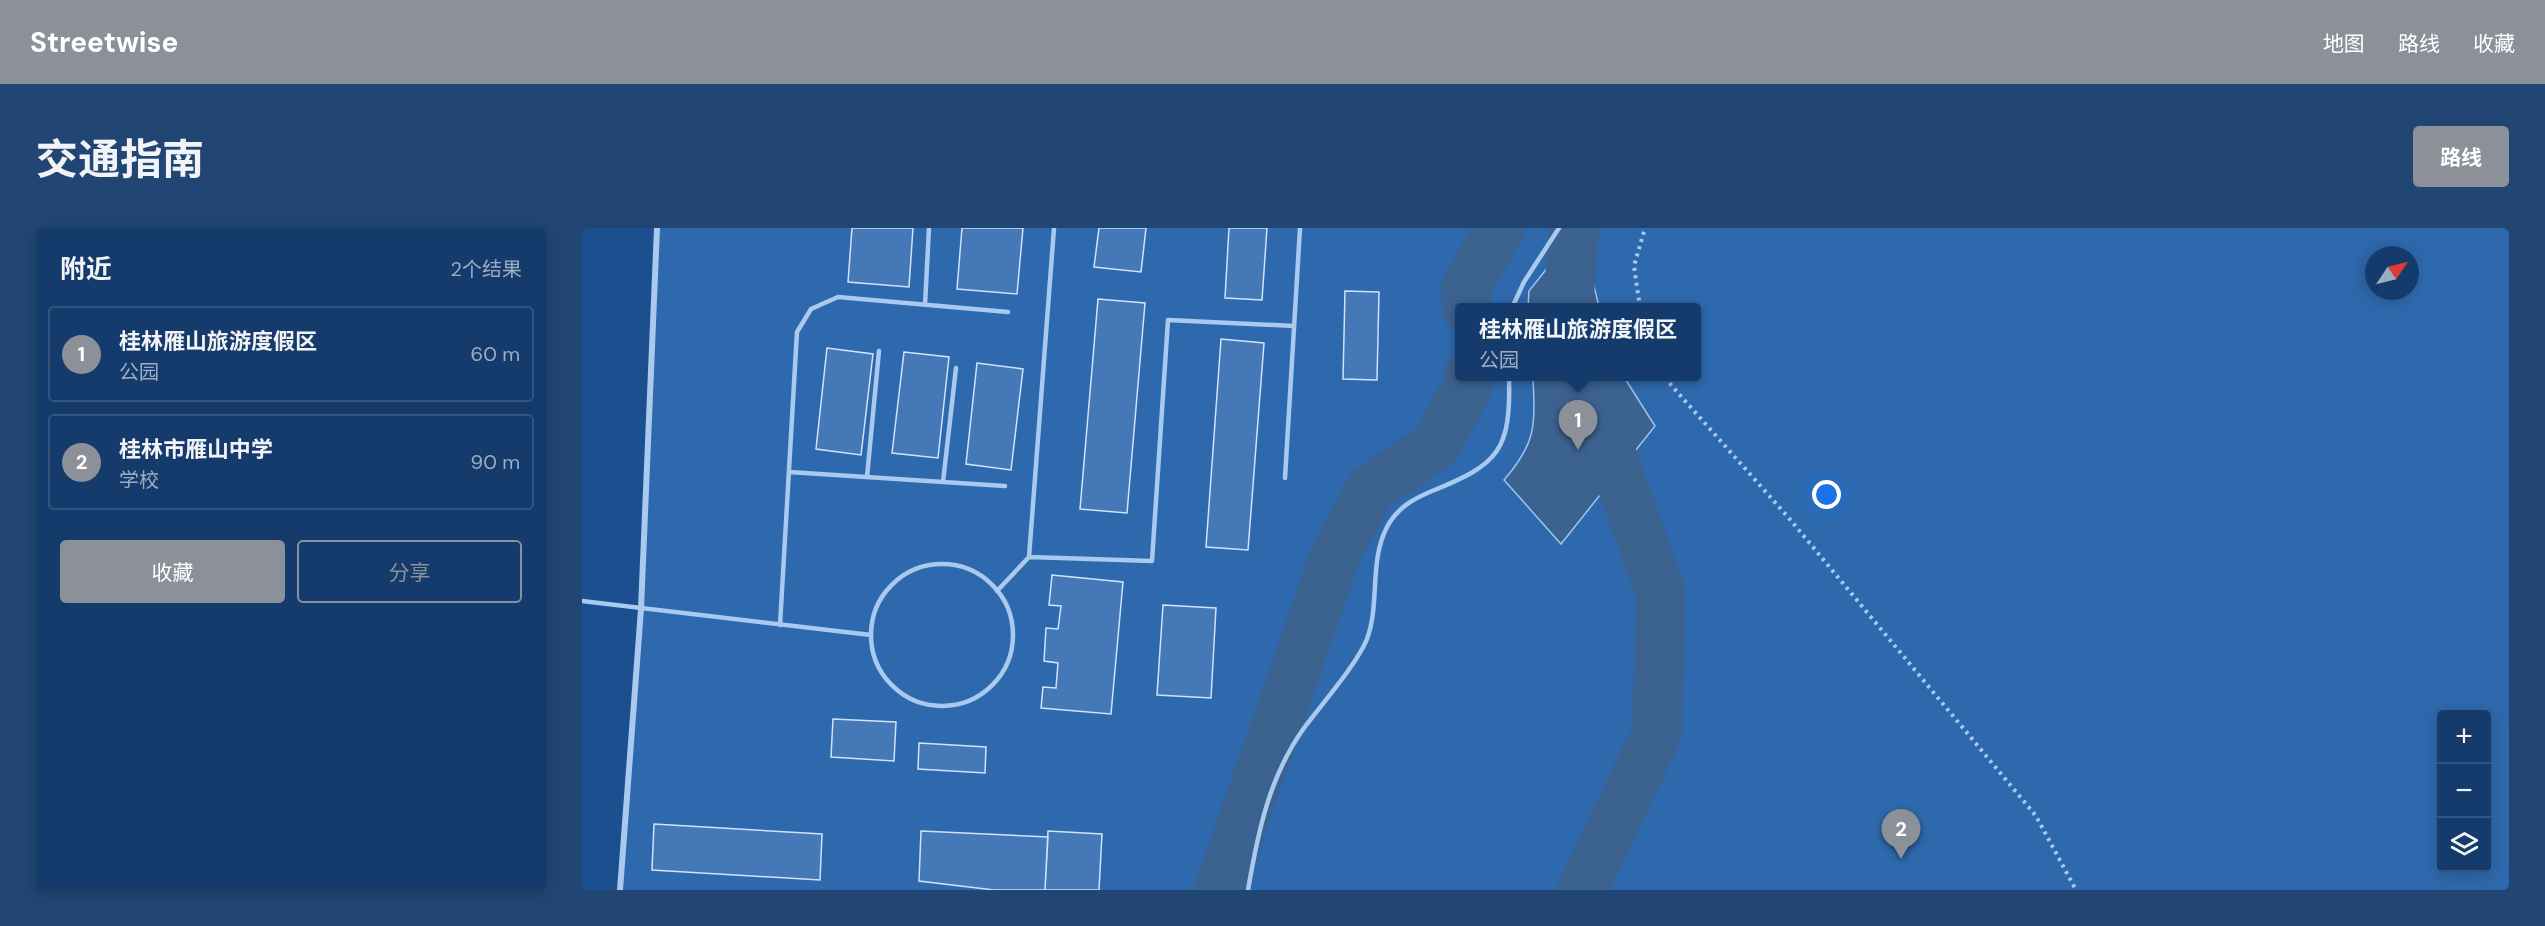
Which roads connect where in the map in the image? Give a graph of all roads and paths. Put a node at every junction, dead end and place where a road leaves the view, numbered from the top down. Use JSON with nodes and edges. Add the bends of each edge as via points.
{"nodes":[{"id":1,"x":657,"y":228,"type":"edge"},
{"id":2,"x":929,"y":228,"type":"edge"},
{"id":3,"x":1054,"y":228,"type":"edge"},
{"id":4,"x":1300,"y":228,"type":"edge"},
{"id":5,"x":1559,"y":228,"type":"edge"},
{"id":6,"x":1645,"y":228,"type":"edge"},
{"id":7,"x":1514,"y":303,"type":"edge"},
{"id":8,"x":1639,"y":303,"type":"edge"},
{"id":9,"x":926,"y":305,"type":"junction"},
{"id":10,"x":1008,"y":312,"type":"dead end"},
{"id":11,"x":1294,"y":326,"type":"junction"},
{"id":12,"x":879,"y":351,"type":"dead end"},
{"id":13,"x":956,"y":368,"type":"dead end"},
{"id":14,"x":1509,"y":381,"type":"edge"},
{"id":15,"x":1669,"y":381,"type":"edge"},
{"id":16,"x":789,"y":472,"type":"junction"},
{"id":17,"x":867,"y":477,"type":"junction"},
{"id":18,"x":1285,"y":478,"type":"dead end"},
{"id":19,"x":943,"y":482,"type":"junction"},
{"id":20,"x":1005,"y":486,"type":"dead end"},
{"id":21,"x":1029,"y":557,"type":"junction"},
{"id":22,"x":997,"y":591,"type":"junction"},
{"id":23,"x":582,"y":601,"type":"edge"},
{"id":24,"x":641,"y":609,"type":"junction"},
{"id":25,"x":780,"y":625,"type":"junction"},
{"id":26,"x":871,"y":635,"type":"junction"},
{"id":27,"x":620,"y":890,"type":"edge"},
{"id":28,"x":1248,"y":890,"type":"edge"},
{"id":29,"x":2076,"y":890,"type":"edge"}],
"edges":[{"from":1,"to":24,"type":"street"},
{"from":2,"to":9,"type":"lane"},
{"from":3,"to":21,"type":"lane"},
{"from":4,"to":11,"type":"lane"},
{"from":5,"to":7,"type":"lane"},
{"from":6,"to":8,"type":"path","via":[[1634,266]]},
{"from":9,"to":10,"type":"lane"},
{"from":9,"to":16,"type":"lane","via":[[838,297],[811,309],[796,332]]},
{"from":11,"to":18,"type":"lane"},
{"from":11,"to":21,"type":"lane","via":[[1168,320],[1152,561]]},
{"from":12,"to":17,"type":"lane"},
{"from":13,"to":19,"type":"lane"},
{"from":14,"to":28,"type":"lane","via":[[1509,420],[1491,459],[1477,472],[1413,499],[1386,529],[1379,550],[1367,638],[1302,730],[1268,796]]},
{"from":15,"to":29,"type":"path","via":[[1788,517],[2036,816]]},
{"from":16,"to":17,"type":"lane"},
{"from":16,"to":25,"type":"lane"},
{"from":17,"to":19,"type":"lane"},
{"from":19,"to":20,"type":"lane"},
{"from":21,"to":22,"type":"lane"},
{"from":22,"to":26,"type":"lane","via":[[973,571],[953,565],[913,570],[882,596]]},
{"from":22,"to":26,"type":"lane","via":[[1011,618],[1009,660],[998,679],[963,704],[941,707],[919,703],[899,693],[884,677],[874,657]]},
{"from":23,"to":24,"type":"lane"},
{"from":24,"to":25,"type":"lane"},
{"from":24,"to":27,"type":"street"},
{"from":25,"to":26,"type":"lane"}]}
